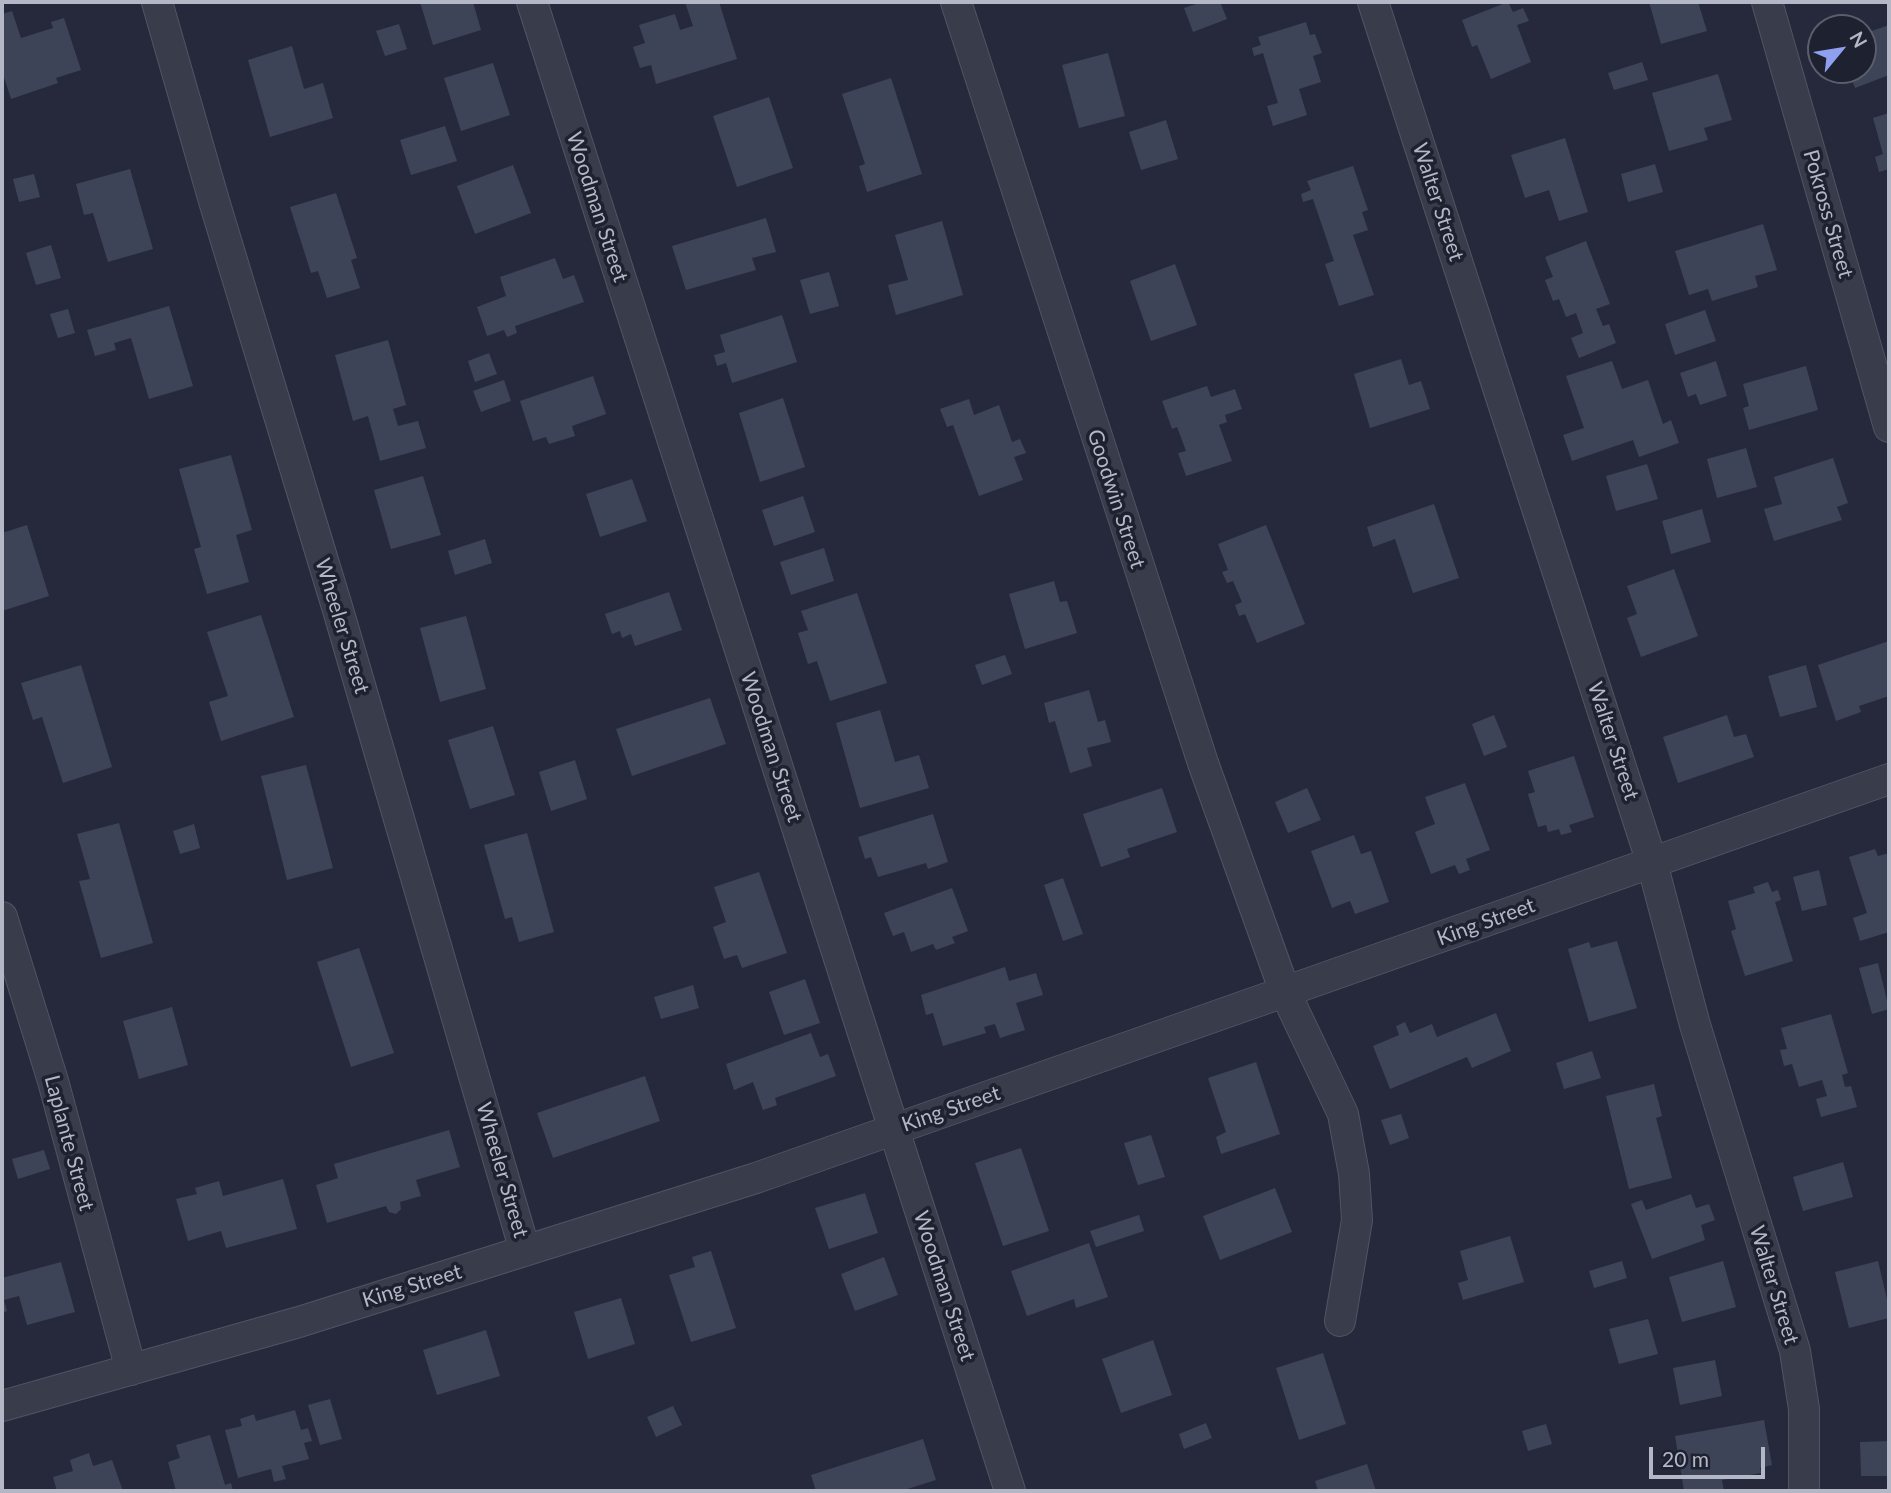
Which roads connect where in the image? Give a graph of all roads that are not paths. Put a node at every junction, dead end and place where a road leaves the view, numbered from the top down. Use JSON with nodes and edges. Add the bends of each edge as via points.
{"nodes":[{"id":1,"x":157,"y":2,"type":"edge"},
{"id":2,"x":532,"y":2,"type":"edge"},
{"id":3,"x":956,"y":2,"type":"edge"},
{"id":4,"x":1373,"y":2,"type":"edge"},
{"id":5,"x":1767,"y":2,"type":"edge"},
{"id":6,"x":1889,"y":427,"type":"edge"},
{"id":7,"x":1889,"y":779,"type":"edge"},
{"id":8,"x":1652,"y":863,"type":"junction"},
{"id":9,"x":2,"y":917,"type":"edge"},
{"id":10,"x":1286,"y":992,"type":"junction"},
{"id":11,"x":893,"y":1130,"type":"junction"},
{"id":12,"x":526,"y":1251,"type":"junction"},
{"id":13,"x":1340,"y":1321,"type":"dead end"},
{"id":14,"x":131,"y":1370,"type":"junction"},
{"id":15,"x":2,"y":1406,"type":"edge"},
{"id":16,"x":1010,"y":1491,"type":"edge"},
{"id":17,"x":1804,"y":1491,"type":"edge"}],
"edges":[{"from":1,"to":12,"type":"street","name":"Wheeler Street"},
{"from":2,"to":11,"type":"street","name":"Woodman Street"},
{"from":3,"to":10,"type":"street","name":"Goodwin Street","via":[[1203,763]]},
{"from":4,"to":8,"type":"street","name":"Walter Street"},
{"from":5,"to":6,"type":"street","name":"Pokross Street"},
{"from":7,"to":8,"type":"street","name":"King Street"},
{"from":8,"to":10,"type":"street","name":"King Street"},
{"from":8,"to":17,"type":"street","name":"Walter Street","via":[[1695,1025],[1795,1351],[1804,1409]]},
{"from":9,"to":14,"type":"street","name":"Laplante Street","via":[[53,1081]]},
{"from":10,"to":11,"type":"street","name":"King Street"},
{"from":10,"to":13,"type":"street","name":"Goodwin Street","via":[[1343,1114],[1354,1174],[1357,1220]]},
{"from":11,"to":12,"type":"street","name":"King Street"},
{"from":11,"to":16,"type":"street","name":"Woodman Street"},
{"from":12,"to":14,"type":"street","name":"King Street"},
{"from":14,"to":15,"type":"street","name":"King Street"}]}
